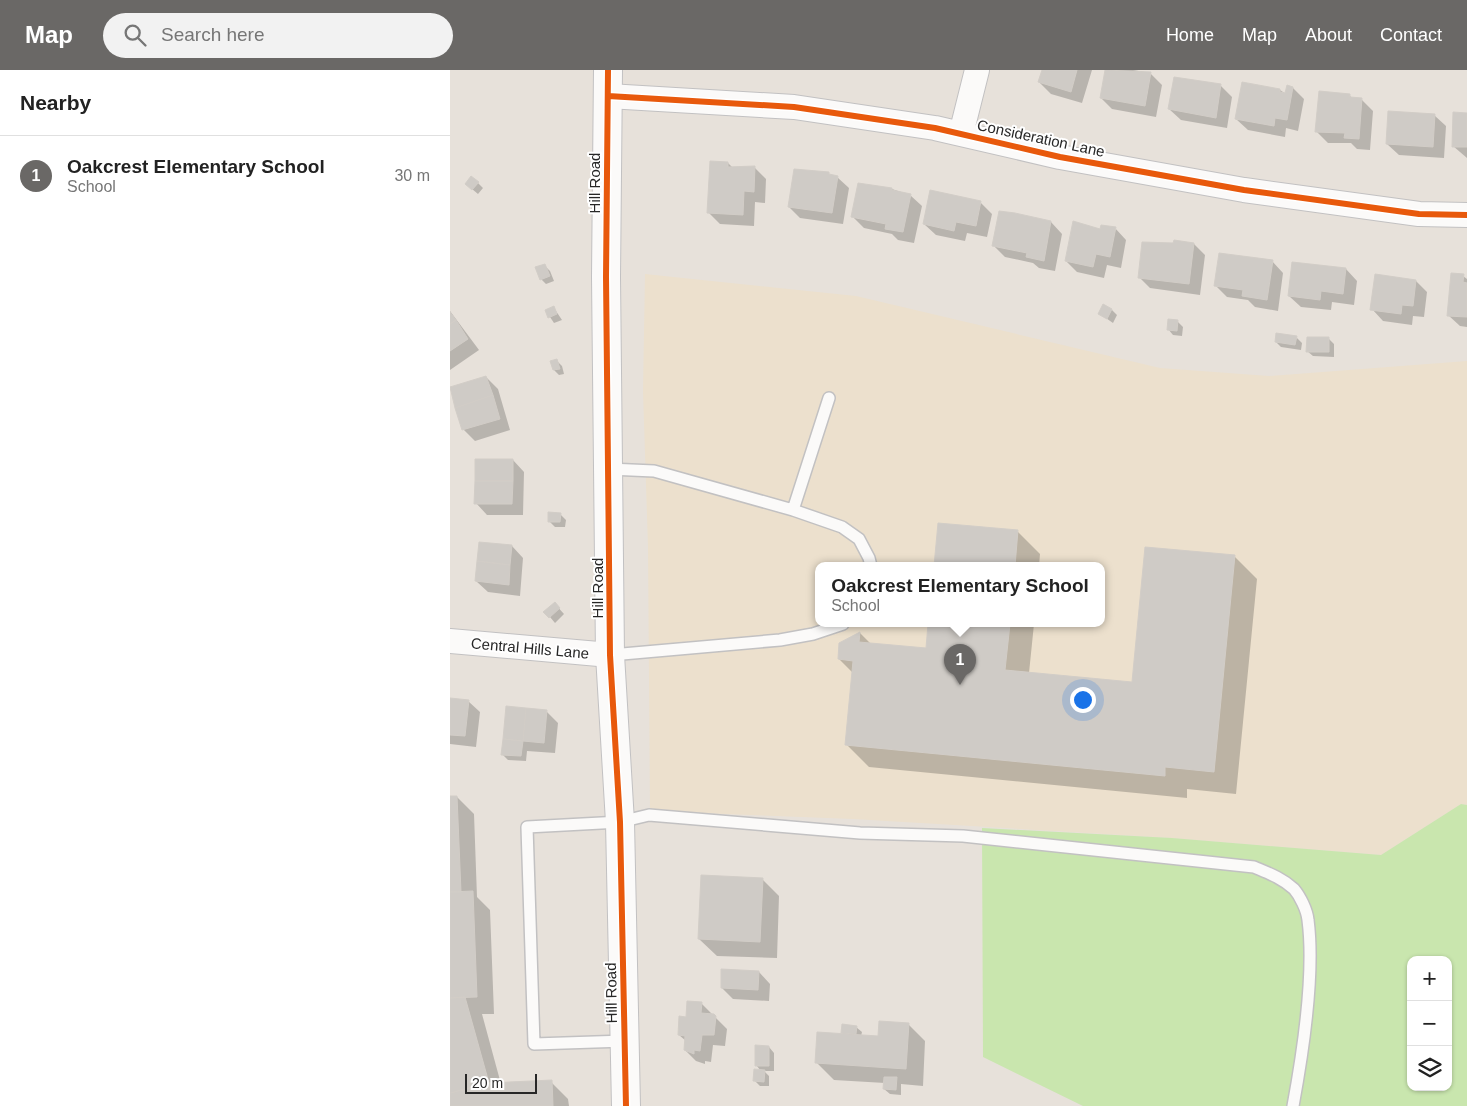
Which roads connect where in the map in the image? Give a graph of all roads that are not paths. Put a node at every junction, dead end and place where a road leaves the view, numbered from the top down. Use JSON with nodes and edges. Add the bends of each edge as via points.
{"nodes":[{"id":1,"x":978,"y":70,"type":"edge"},
{"id":2,"x":608,"y":83,"type":"edge"},
{"id":3,"x":961,"y":134,"type":"junction"},
{"id":4,"x":1467,"y":215,"type":"edge"},
{"id":5,"x":830,"y":398,"type":"dead end"},
{"id":6,"x":609,"y":469,"type":"junction"},
{"id":7,"x":793,"y":510,"type":"junction"},
{"id":8,"x":870,"y":562,"type":"edge"},
{"id":9,"x":834,"y":627,"type":"edge"},
{"id":10,"x":450,"y":641,"type":"edge"},
{"id":11,"x":610,"y":655,"type":"junction"},
{"id":12,"x":620,"y":822,"type":"junction"},
{"id":13,"x":625,"y":1041,"type":"junction"},
{"id":14,"x":626,"y":1106,"type":"edge"},
{"id":15,"x":1293,"y":1106,"type":"edge"}],
"edges":[{"from":1,"to":3,"type":"street"},
{"from":2,"to":3,"type":"street","name":"Consideration Lane","via":[[794,107]]},
{"from":2,"to":6,"type":"street","name":"Hill Road","via":[[606,277]]},
{"from":3,"to":4,"type":"street","name":"Consideration Lane","via":[[1060,157],[1244,190],[1419,214]]},
{"from":5,"to":7,"type":"lane"},
{"from":6,"to":7,"type":"lane","via":[[654,471]]},
{"from":6,"to":11,"type":"street","name":"Hill Road"},
{"from":7,"to":8,"type":"lane","via":[[842,527],[859,539]]},
{"from":9,"to":11,"type":"lane","via":[[780,640]]},
{"from":10,"to":11,"type":"street","name":"Central Hills Lane"},
{"from":11,"to":12,"type":"street","name":"Hill Road"},
{"from":12,"to":13,"type":"street","name":"Hill Road"},
{"from":12,"to":13,"type":"lane","via":[[527,826],[534,1044]]},
{"from":12,"to":15,"type":"lane","via":[[649,815],[860,833],[963,836],[1254,867],[1278,877],[1294,890],[1308,918],[1310,944],[1301,1062]]},
{"from":13,"to":14,"type":"street","name":"Hill Road"}]}
